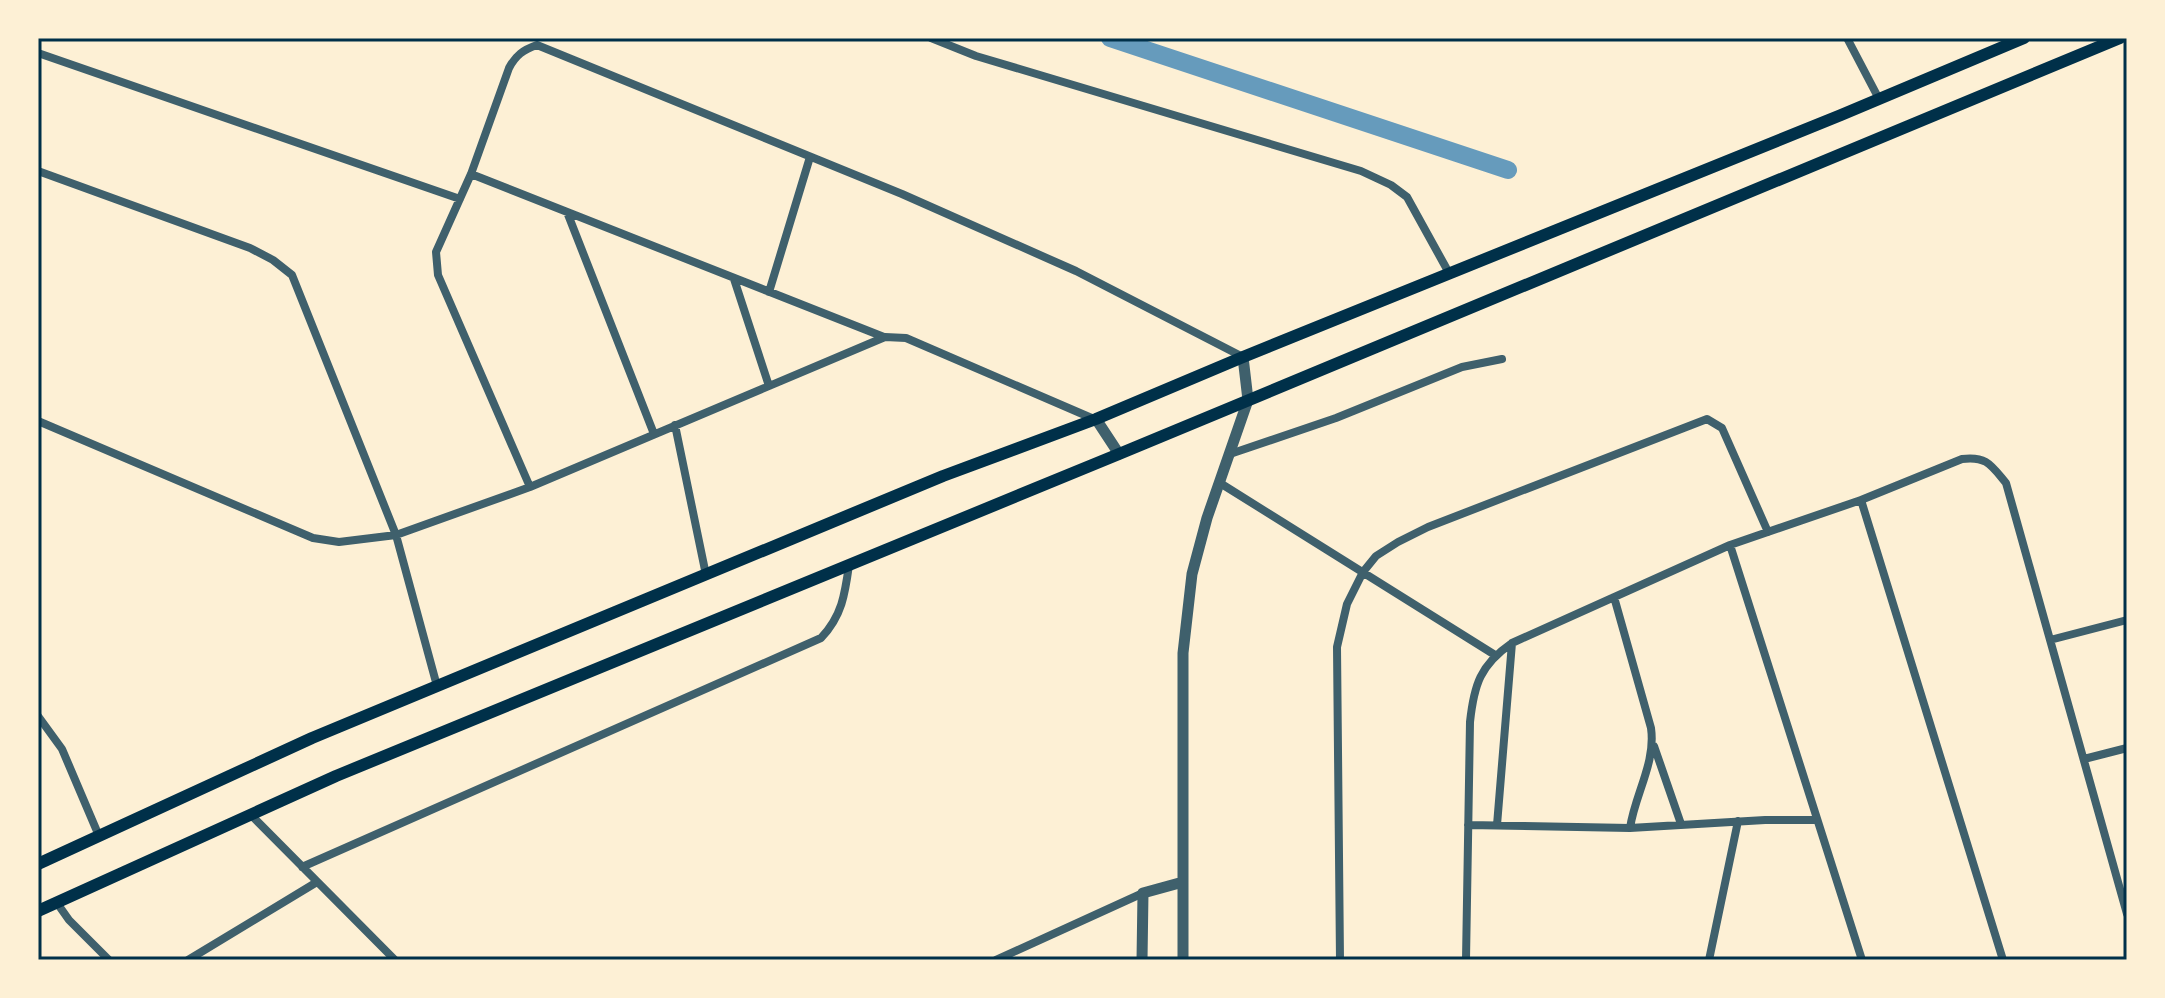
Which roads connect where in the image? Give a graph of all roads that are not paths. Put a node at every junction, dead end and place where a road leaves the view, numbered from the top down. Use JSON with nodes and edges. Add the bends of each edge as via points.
{"nodes":[{"id":1,"x":931,"y":38,"type":"edge"},
{"id":2,"x":1847,"y":38,"type":"edge"},
{"id":3,"x":2024,"y":38,"type":"edge"},
{"id":4,"x":2120,"y":38,"type":"edge"},
{"id":5,"x":534,"y":42,"type":"edge"},
{"id":6,"x":38,"y":53,"type":"edge"},
{"id":7,"x":1879,"y":99,"type":"junction"},
{"id":8,"x":810,"y":157,"type":"junction"},
{"id":9,"x":38,"y":171,"type":"edge"},
{"id":10,"x":471,"y":174,"type":"junction"},
{"id":11,"x":460,"y":199,"type":"junction"},
{"id":12,"x":567,"y":212,"type":"junction"},
{"id":13,"x":1449,"y":273,"type":"junction"},
{"id":14,"x":734,"y":279,"type":"junction"},
{"id":15,"x":769,"y":292,"type":"junction"},
{"id":16,"x":885,"y":337,"type":"junction"},
{"id":17,"x":1243,"y":357,"type":"junction"},
{"id":18,"x":1502,"y":359,"type":"dead end"},
{"id":19,"x":769,"y":386,"type":"junction"},
{"id":20,"x":1248,"y":400,"type":"junction"},
{"id":21,"x":1096,"y":419,"type":"junction"},
{"id":22,"x":38,"y":421,"type":"edge"},
{"id":23,"x":675,"y":425,"type":"junction"},
{"id":24,"x":654,"y":434,"type":"junction"},
{"id":25,"x":1119,"y":454,"type":"junction"},
{"id":26,"x":1230,"y":454,"type":"junction"},
{"id":27,"x":1220,"y":483,"type":"junction"},
{"id":28,"x":530,"y":487,"type":"junction"},
{"id":29,"x":1861,"y":500,"type":"junction"},
{"id":30,"x":1768,"y":532,"type":"junction"},
{"id":31,"x":396,"y":535,"type":"junction"},
{"id":32,"x":1730,"y":545,"type":"junction"},
{"id":33,"x":849,"y":565,"type":"junction"},
{"id":34,"x":1363,"y":572,"type":"junction"},
{"id":35,"x":706,"y":575,"type":"junction"},
{"id":36,"x":1614,"y":597,"type":"junction"},
{"id":37,"x":2127,"y":620,"type":"edge"},
{"id":38,"x":2050,"y":640,"type":"junction"},
{"id":39,"x":1512,"y":643,"type":"junction"},
{"id":40,"x":1495,"y":655,"type":"junction"},
{"id":41,"x":437,"y":686,"type":"junction"},
{"id":42,"x":38,"y":716,"type":"edge"},
{"id":43,"x":1654,"y":746,"type":"junction"},
{"id":44,"x":2127,"y":748,"type":"edge"},
{"id":45,"x":2084,"y":759,"type":"junction"},
{"id":46,"x":251,"y":815,"type":"junction"},
{"id":47,"x":1816,"y":820,"type":"junction"},
{"id":48,"x":1738,"y":821,"type":"junction"},
{"id":49,"x":1681,"y":824,"type":"junction"},
{"id":50,"x":1468,"y":825,"type":"junction"},
{"id":51,"x":1497,"y":825,"type":"junction"},
{"id":52,"x":1630,"y":828,"type":"junction"},
{"id":53,"x":99,"y":836,"type":"junction"},
{"id":54,"x":38,"y":864,"type":"edge"},
{"id":55,"x":302,"y":867,"type":"junction"},
{"id":56,"x":317,"y":882,"type":"junction"},
{"id":57,"x":1183,"y":882,"type":"junction"},
{"id":58,"x":1143,"y":893,"type":"junction"},
{"id":59,"x":57,"y":903,"type":"junction"},
{"id":60,"x":38,"y":911,"type":"edge"},
{"id":61,"x":2127,"y":914,"type":"edge"},
{"id":62,"x":104,"y":959,"type":"edge"},
{"id":63,"x":188,"y":960,"type":"edge"},
{"id":64,"x":395,"y":960,"type":"edge"},
{"id":65,"x":996,"y":960,"type":"edge"},
{"id":66,"x":1142,"y":960,"type":"edge"},
{"id":67,"x":1183,"y":960,"type":"edge"},
{"id":68,"x":1340,"y":960,"type":"edge"},
{"id":69,"x":1466,"y":960,"type":"edge"},
{"id":70,"x":1709,"y":960,"type":"edge"},
{"id":71,"x":1862,"y":960,"type":"edge"},
{"id":72,"x":2003,"y":960,"type":"edge"}],
"edges":[{"from":1,"to":13,"type":"street","via":[[1361,171],[1407,197]]},
{"from":2,"to":7,"type":"street"},
{"from":3,"to":7,"type":"main road"},
{"from":4,"to":20,"type":"main road"},
{"from":5,"to":8,"type":"street"},
{"from":5,"to":10,"type":"street","via":[[509,68]]},
{"from":6,"to":11,"type":"street"},
{"from":7,"to":13,"type":"main road"},
{"from":8,"to":15,"type":"street"},
{"from":8,"to":17,"type":"street","via":[[1076,271]]},
{"from":9,"to":31,"type":"street","via":[[250,248],[292,275]]},
{"from":10,"to":11,"type":"street"},
{"from":10,"to":12,"type":"street"},
{"from":11,"to":28,"type":"street","via":[[436,252],[438,275]]},
{"from":12,"to":14,"type":"street"},
{"from":12,"to":24,"type":"street"},
{"from":13,"to":17,"type":"main road"},
{"from":14,"to":15,"type":"street"},
{"from":14,"to":19,"type":"street"},
{"from":15,"to":16,"type":"street"},
{"from":16,"to":19,"type":"street"},
{"from":16,"to":21,"type":"street","via":[[906,338]]},
{"from":17,"to":20,"type":"street"},
{"from":17,"to":21,"type":"main road"},
{"from":18,"to":26,"type":"street","via":[[1462,367]]},
{"from":19,"to":23,"type":"street"},
{"from":20,"to":25,"type":"main road"},
{"from":20,"to":26,"type":"street"},
{"from":21,"to":25,"type":"street"},
{"from":21,"to":35,"type":"main road"},
{"from":22,"to":31,"type":"street","via":[[313,538],[339,542]]},
{"from":23,"to":24,"type":"street"},
{"from":23,"to":35,"type":"street"},
{"from":24,"to":28,"type":"street"},
{"from":25,"to":33,"type":"main road"},
{"from":26,"to":27,"type":"street"},
{"from":27,"to":34,"type":"street"},
{"from":27,"to":57,"type":"street","via":[[1187,604]]},
{"from":28,"to":31,"type":"street"},
{"from":29,"to":30,"type":"street"},
{"from":29,"to":38,"type":"street","via":[[1962,459],[1978,457],[1989,463],[2006,483]]},
{"from":29,"to":72,"type":"street"},
{"from":30,"to":32,"type":"street"},
{"from":30,"to":34,"type":"street","via":[[1722,428],[1707,419],[1428,527],[1376,556]]},
{"from":31,"to":41,"type":"street"},
{"from":32,"to":36,"type":"street"},
{"from":32,"to":47,"type":"street"},
{"from":33,"to":46,"type":"main road"},
{"from":33,"to":55,"type":"street","via":[[843,608],[821,638]]},
{"from":34,"to":40,"type":"street"},
{"from":34,"to":68,"type":"street","via":[[1347,604],[1337,647]]},
{"from":35,"to":41,"type":"main road"},
{"from":36,"to":39,"type":"street"},
{"from":36,"to":43,"type":"street"},
{"from":37,"to":38,"type":"street"},
{"from":38,"to":45,"type":"street"},
{"from":39,"to":40,"type":"street"},
{"from":39,"to":51,"type":"street"},
{"from":40,"to":50,"type":"street","via":[[1473,695]]},
{"from":41,"to":53,"type":"main road"},
{"from":42,"to":53,"type":"street","via":[[62,749]]},
{"from":43,"to":49,"type":"street"},
{"from":43,"to":52,"type":"street"},
{"from":44,"to":45,"type":"street"},
{"from":45,"to":61,"type":"street"},
{"from":46,"to":55,"type":"street"},
{"from":46,"to":59,"type":"main road"},
{"from":47,"to":48,"type":"street"},
{"from":47,"to":71,"type":"street"},
{"from":48,"to":49,"type":"street"},
{"from":48,"to":70,"type":"street"},
{"from":49,"to":52,"type":"street"},
{"from":50,"to":51,"type":"street"},
{"from":50,"to":69,"type":"street"},
{"from":51,"to":52,"type":"street"},
{"from":53,"to":54,"type":"main road"},
{"from":55,"to":56,"type":"street"},
{"from":56,"to":63,"type":"street"},
{"from":56,"to":64,"type":"street"},
{"from":57,"to":58,"type":"street"},
{"from":57,"to":67,"type":"street"},
{"from":58,"to":65,"type":"street"},
{"from":58,"to":66,"type":"street"},
{"from":59,"to":60,"type":"main road"},
{"from":59,"to":62,"type":"street"}]}
